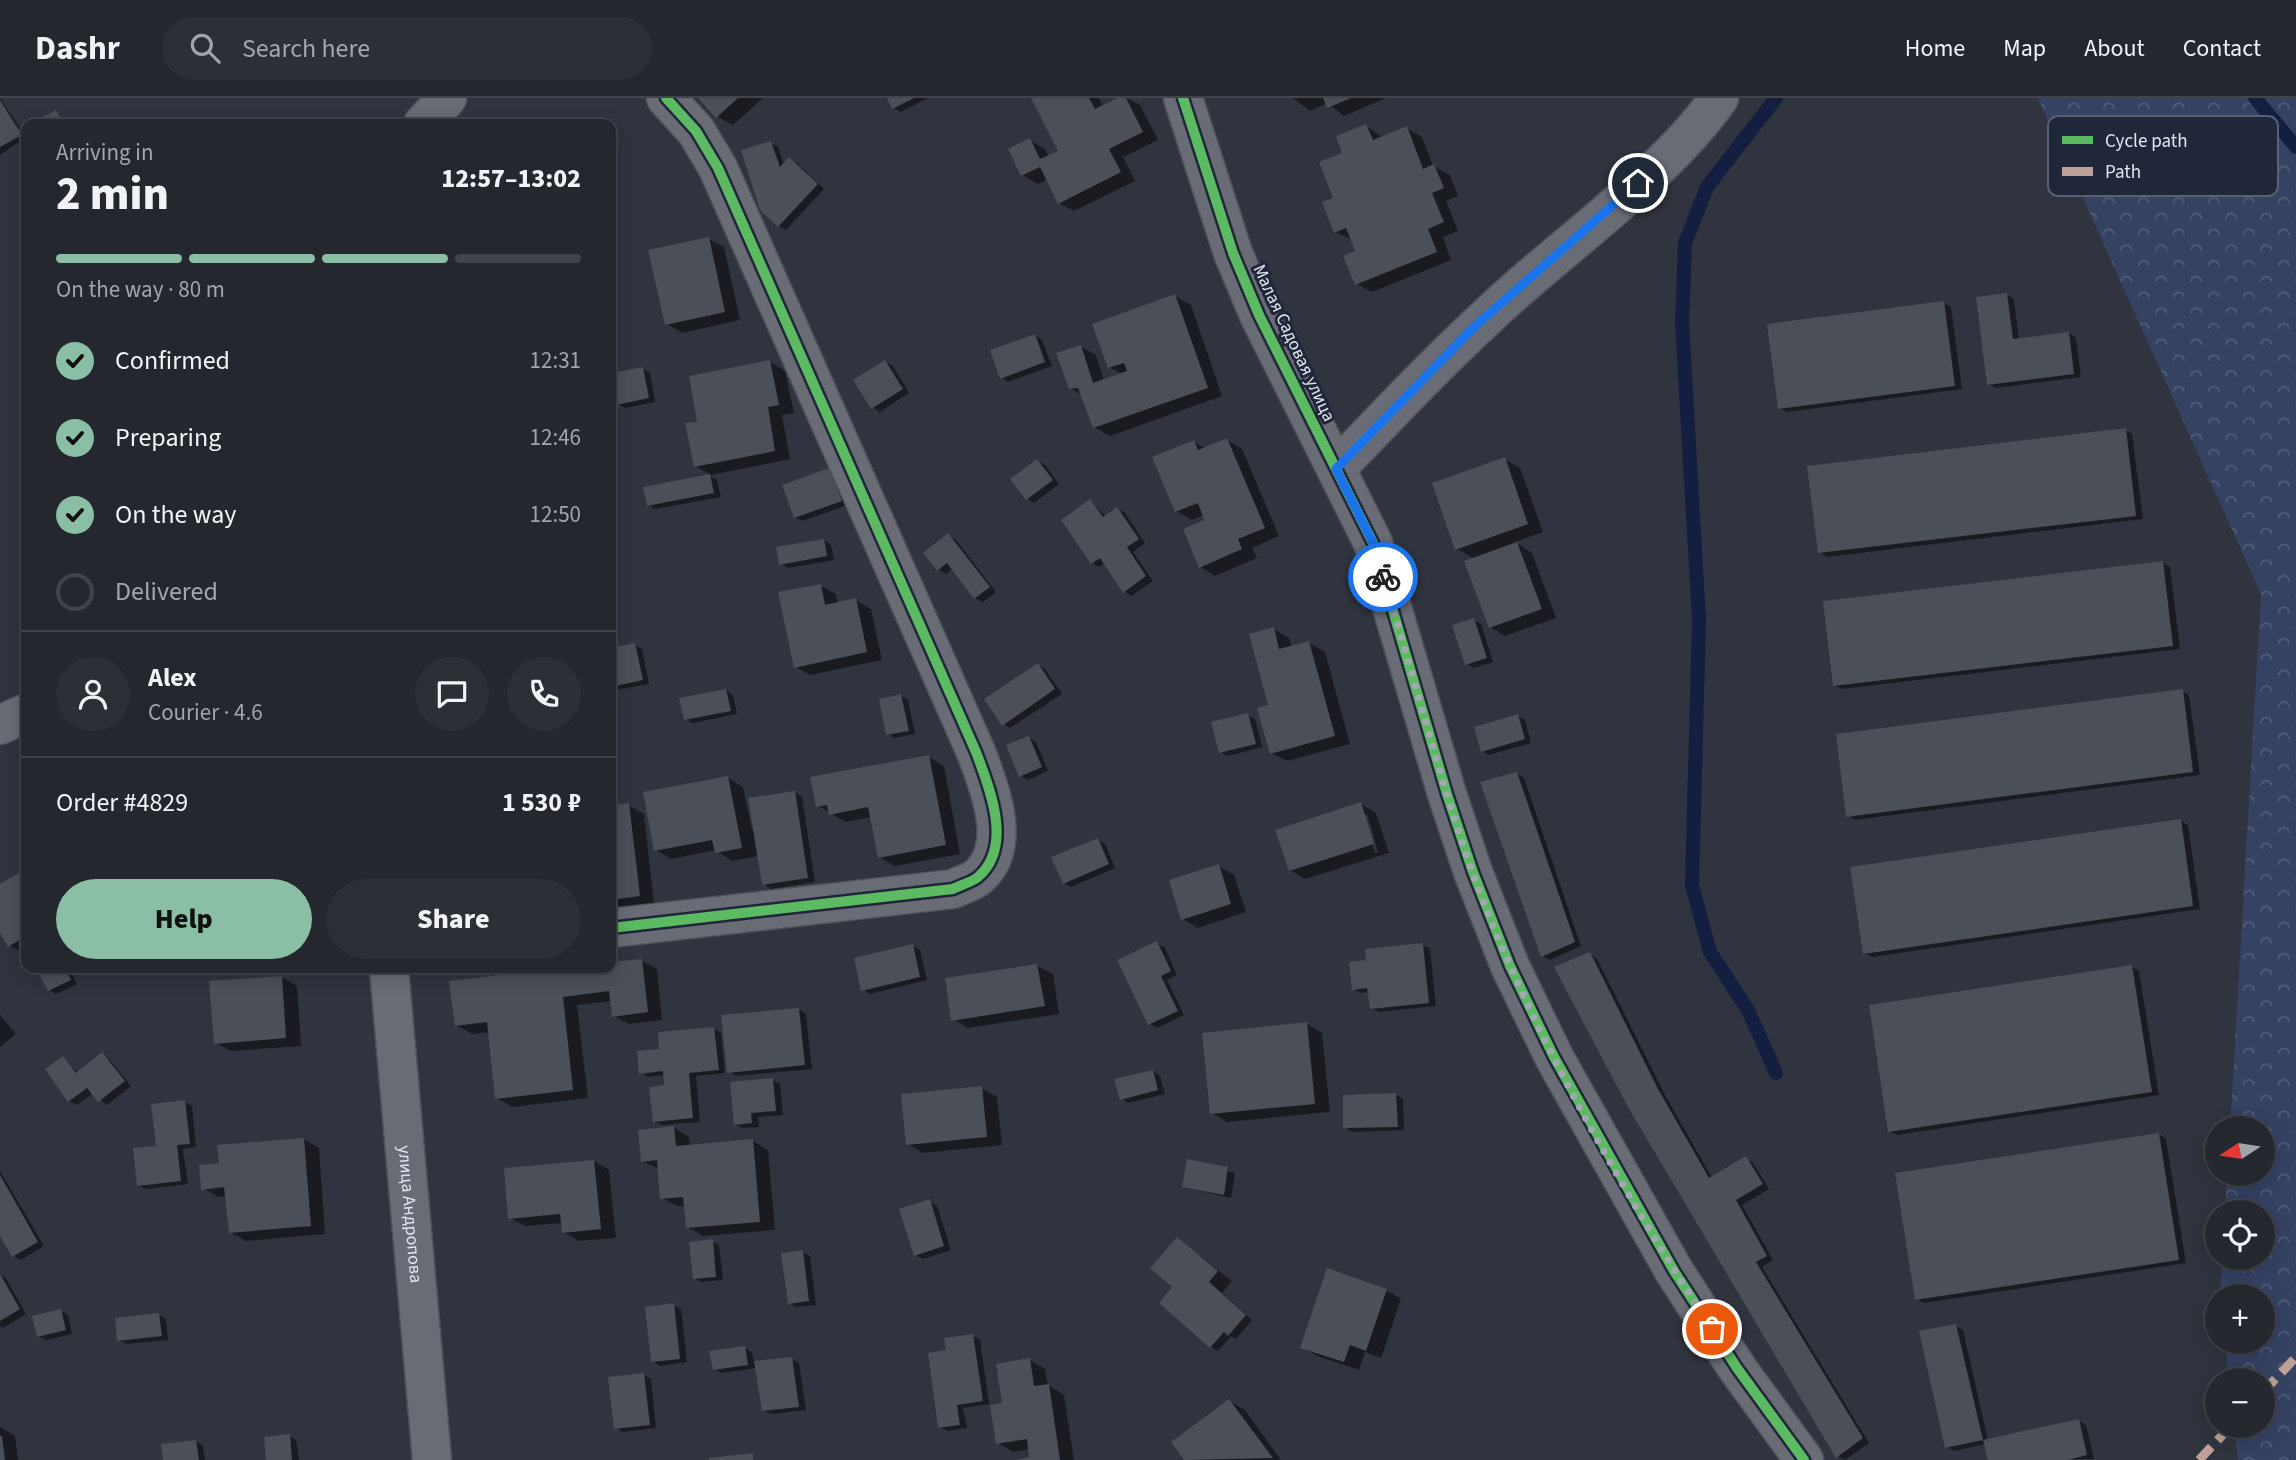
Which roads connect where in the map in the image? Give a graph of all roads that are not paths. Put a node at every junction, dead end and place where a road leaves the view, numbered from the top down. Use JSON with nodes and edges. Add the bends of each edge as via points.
{"nodes":[{"id":1,"x":447,"y":98,"type":"edge"},
{"id":2,"x":666,"y":98,"type":"edge"},
{"id":3,"x":1183,"y":98,"type":"edge"},
{"id":4,"x":1719,"y":98,"type":"edge"},
{"id":5,"x":428,"y":119,"type":"edge"},
{"id":6,"x":1336,"y":469,"type":"junction"},
{"id":7,"x":21,"y":715,"type":"edge"},
{"id":8,"x":0,"y":725,"type":"edge"},
{"id":9,"x":616,"y":927,"type":"edge"},
{"id":10,"x":389,"y":973,"type":"edge"},
{"id":11,"x":432,"y":1460,"type":"edge"},
{"id":12,"x":1804,"y":1460,"type":"edge"}],
"edges":[{"from":1,"to":5,"type":"street"},
{"from":2,"to":9,"type":"street","via":[[696,131],[718,168],[976,752],[996,822],[993,852],[978,877],[953,889]]},
{"from":3,"to":6,"type":"street","name":"Малая Садовая улица","via":[[1233,253]]},
{"from":4,"to":6,"type":"street","via":[[1659,164],[1473,328]]},
{"from":6,"to":12,"type":"street","name":"Малая Садовая улица","via":[[1373,543],[1447,794],[1510,966],[1554,1057],[1674,1271]]},
{"from":7,"to":8,"type":"street"},
{"from":10,"to":11,"type":"street","name":"улица Андропова"}]}
